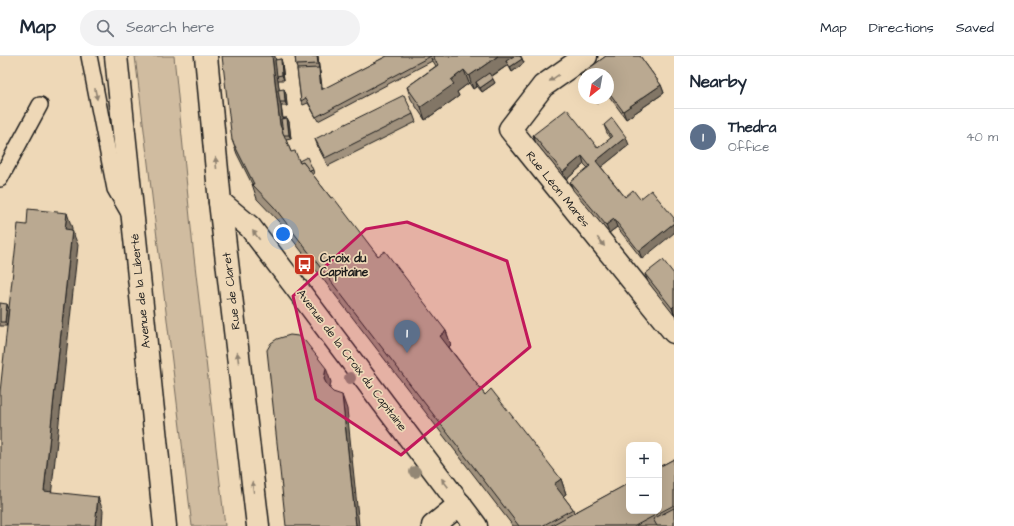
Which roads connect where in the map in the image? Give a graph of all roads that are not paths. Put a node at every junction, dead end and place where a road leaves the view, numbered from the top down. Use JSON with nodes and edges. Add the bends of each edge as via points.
{"nodes":[{"id":1,"x":89,"y":56,"type":"edge"},
{"id":2,"x":116,"y":56,"type":"edge"},
{"id":3,"x":206,"y":56,"type":"edge"},
{"id":4,"x":586,"y":56,"type":"edge"},
{"id":5,"x":40,"y":104,"type":"dead end"},
{"id":6,"x":0,"y":179,"type":"edge"},
{"id":7,"x":220,"y":202,"type":"junction"},
{"id":8,"x":133,"y":220,"type":"junction"},
{"id":9,"x":674,"y":332,"type":"edge"},
{"id":10,"x":460,"y":504,"type":"junction"},
{"id":11,"x":165,"y":526,"type":"edge"},
{"id":12,"x":258,"y":526,"type":"edge"},
{"id":13,"x":433,"y":526,"type":"edge"},
{"id":14,"x":476,"y":526,"type":"edge"}],
"edges":[{"from":1,"to":8,"type":"lane","one_way":true,"via":[[115,189]]},
{"from":2,"to":8,"type":"street","name":"Avenue de la Liberté"},
{"from":7,"to":3,"type":"street","name":"Rue de Claret","one_way":true},
{"from":4,"to":9,"type":"street","name":"Rue Léon Marès","one_way":true,"via":[[543,86],[510,129]]},
{"from":5,"to":6,"type":"lane"},
{"from":10,"to":7,"type":"street","name":"Avenue de la Croix du Capitaine","one_way":true,"via":[[254,233]]},
{"from":12,"to":7,"type":"street","name":"Rue de Claret","one_way":true},
{"from":8,"to":11,"type":"street","name":"Avenue de la Liberté"},
{"from":10,"to":13,"type":"street"},
{"from":10,"to":14,"type":"street","name":"Avenue de la Croix du Capitaine"}]}
